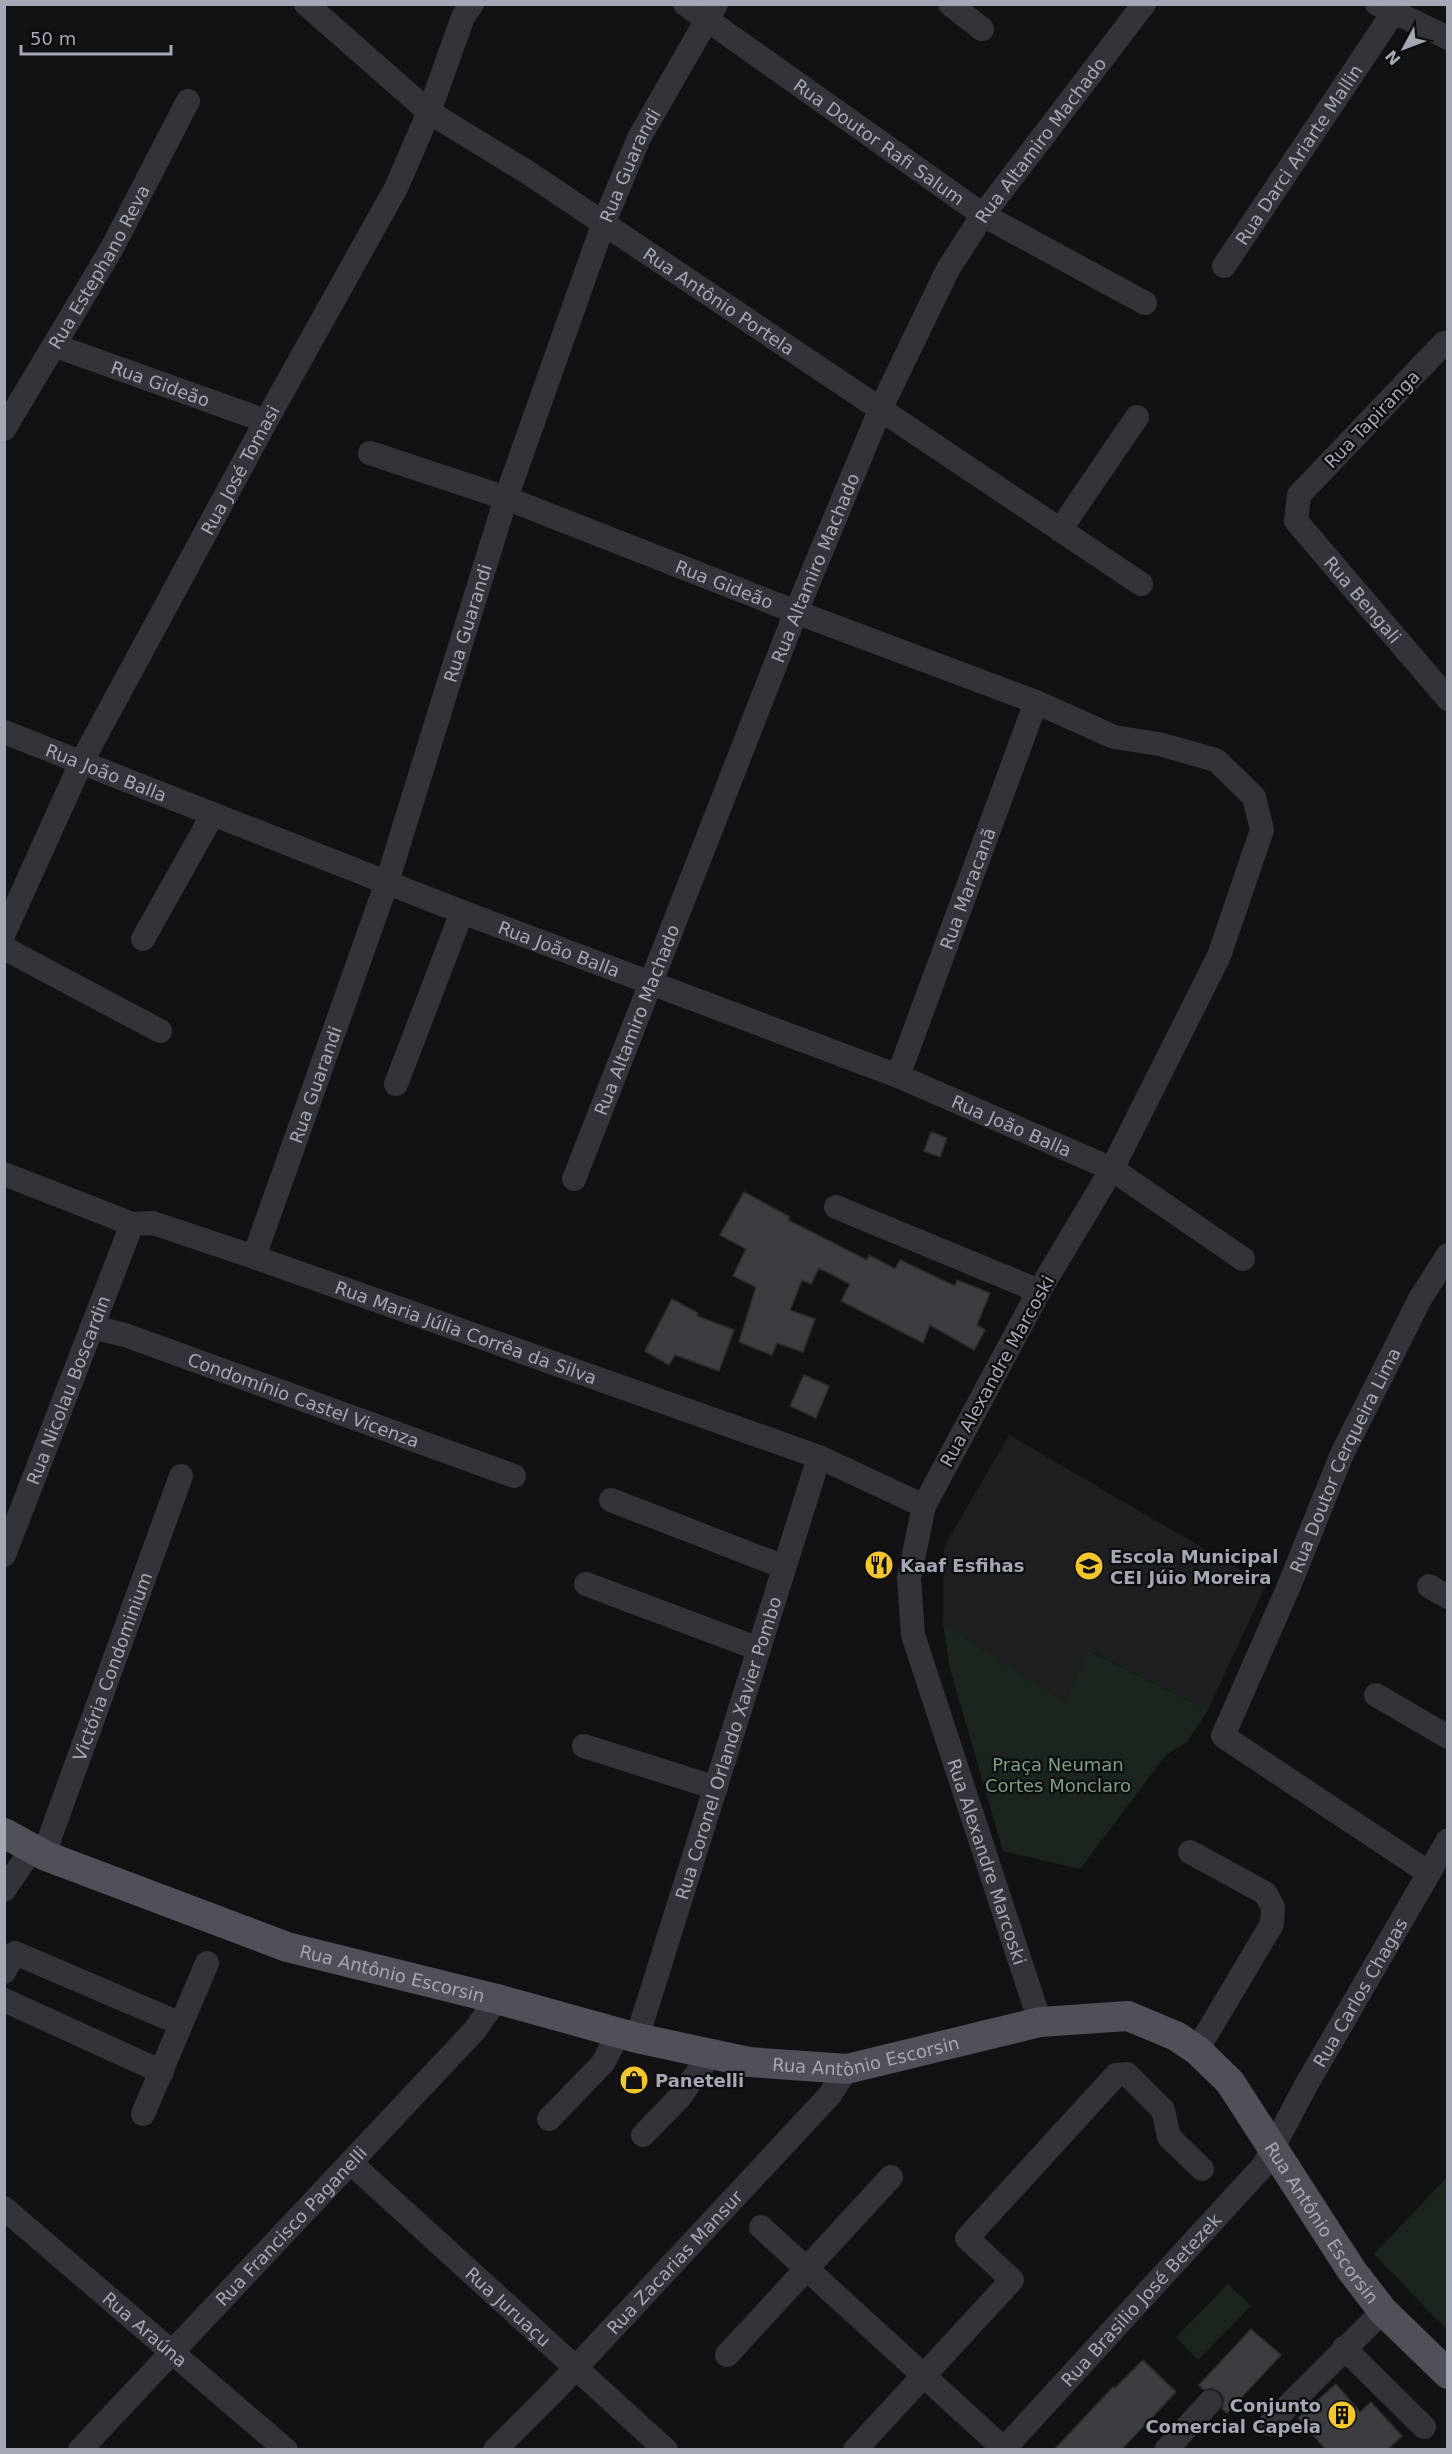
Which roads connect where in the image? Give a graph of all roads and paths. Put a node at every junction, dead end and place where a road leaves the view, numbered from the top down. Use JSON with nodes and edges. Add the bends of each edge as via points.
{"nodes":[{"id":1,"x":306,"y":4,"type":"edge"},
{"id":2,"x":472,"y":4,"type":"edge"},
{"id":3,"x":685,"y":4,"type":"edge"},
{"id":4,"x":951,"y":4,"type":"edge"},
{"id":5,"x":1144,"y":4,"type":"edge"},
{"id":6,"x":1385,"y":9,"type":"edge"},
{"id":7,"x":711,"y":13,"type":"edge"},
{"id":8,"x":982,"y":29,"type":"dead end"},
{"id":9,"x":1448,"y":38,"type":"edge"},
{"id":10,"x":188,"y":101,"type":"dead end"},
{"id":11,"x":429,"y":112,"type":"junction"},
{"id":12,"x":984,"y":215,"type":"junction"},
{"id":13,"x":603,"y":225,"type":"junction"},
{"id":14,"x":1224,"y":266,"type":"dead end"},
{"id":15,"x":1145,"y":303,"type":"dead end"},
{"id":16,"x":1446,"y":345,"type":"edge"},
{"id":17,"x":56,"y":346,"type":"junction"},
{"id":18,"x":880,"y":410,"type":"junction"},
{"id":19,"x":1137,"y":417,"type":"dead end"},
{"id":20,"x":266,"y":421,"type":"junction"},
{"id":21,"x":4,"y":429,"type":"edge"},
{"id":22,"x":370,"y":453,"type":"dead end"},
{"id":23,"x":1299,"y":495,"type":"joint"},
{"id":24,"x":506,"y":498,"type":"junction"},
{"id":25,"x":1060,"y":530,"type":"junction"},
{"id":26,"x":1141,"y":584,"type":"dead end"},
{"id":27,"x":796,"y":612,"type":"junction"},
{"id":28,"x":1448,"y":699,"type":"edge"},
{"id":29,"x":1036,"y":702,"type":"junction"},
{"id":30,"x":4,"y":732,"type":"edge"},
{"id":31,"x":1216,"y":760,"type":"joint"},
{"id":32,"x":81,"y":763,"type":"junction"},
{"id":33,"x":213,"y":814,"type":"junction"},
{"id":34,"x":387,"y":882,"type":"junction"},
{"id":35,"x":462,"y":912,"type":"junction"},
{"id":36,"x":4,"y":933,"type":"edge"},
{"id":37,"x":142,"y":939,"type":"dead end"},
{"id":38,"x":4,"y":948,"type":"edge"},
{"id":39,"x":653,"y":982,"type":"junction"},
{"id":40,"x":160,"y":1031,"type":"dead end"},
{"id":41,"x":898,"y":1076,"type":"junction"},
{"id":42,"x":396,"y":1084,"type":"dead end"},
{"id":43,"x":1112,"y":1168,"type":"junction"},
{"id":44,"x":4,"y":1174,"type":"edge"},
{"id":45,"x":574,"y":1179,"type":"dead end"},
{"id":46,"x":836,"y":1207,"type":"dead end"},
{"id":47,"x":132,"y":1224,"type":"junction"},
{"id":48,"x":1448,"y":1254,"type":"edge"},
{"id":49,"x":254,"y":1257,"type":"junction"},
{"id":50,"x":1243,"y":1259,"type":"dead end"},
{"id":51,"x":1039,"y":1291,"type":"junction"},
{"id":52,"x":92,"y":1327,"type":"junction"},
{"id":53,"x":819,"y":1457,"type":"junction"},
{"id":54,"x":181,"y":1476,"type":"dead end"},
{"id":55,"x":514,"y":1476,"type":"dead end"},
{"id":56,"x":611,"y":1500,"type":"dead end"},
{"id":57,"x":924,"y":1506,"type":"junction"},
{"id":58,"x":4,"y":1555,"type":"edge"},
{"id":59,"x":784,"y":1567,"type":"junction"},
{"id":60,"x":586,"y":1584,"type":"dead end"},
{"id":61,"x":759,"y":1649,"type":"junction"},
{"id":62,"x":1376,"y":1695,"type":"dead end"},
{"id":63,"x":1448,"y":1737,"type":"edge"},
{"id":64,"x":584,"y":1746,"type":"dead end"},
{"id":65,"x":716,"y":1788,"type":"junction"},
{"id":66,"x":4,"y":1833,"type":"edge"},
{"id":67,"x":1448,"y":1840,"type":"edge"},
{"id":68,"x":1190,"y":1852,"type":"dead end"},
{"id":69,"x":39,"y":1853,"type":"junction"},
{"id":70,"x":1429,"y":1873,"type":"junction"},
{"id":71,"x":4,"y":1890,"type":"edge"},
{"id":72,"x":207,"y":1963,"type":"dead end"},
{"id":73,"x":4,"y":1972,"type":"edge"},
{"id":74,"x":497,"y":1999,"type":"junction"},
{"id":75,"x":4,"y":2000,"type":"edge"},
{"id":76,"x":1040,"y":2022,"type":"junction"},
{"id":77,"x":181,"y":2024,"type":"junction"},
{"id":78,"x":628,"y":2036,"type":"junction"},
{"id":79,"x":1197,"y":2050,"type":"junction"},
{"id":80,"x":711,"y":2054,"type":"junction"},
{"id":81,"x":847,"y":2069,"type":"junction"},
{"id":82,"x":162,"y":2072,"type":"junction"},
{"id":83,"x":143,"y":2114,"type":"dead end"},
{"id":84,"x":549,"y":2119,"type":"dead end"},
{"id":85,"x":643,"y":2135,"type":"dead end"},
{"id":86,"x":1275,"y":2148,"type":"junction"},
{"id":87,"x":351,"y":2163,"type":"junction"},
{"id":88,"x":1202,"y":2169,"type":"dead end"},
{"id":89,"x":891,"y":2178,"type":"dead end"},
{"id":90,"x":4,"y":2208,"type":"edge"},
{"id":91,"x":761,"y":2227,"type":"dead end"},
{"id":92,"x":807,"y":2269,"type":"junction"},
{"id":93,"x":1383,"y":2311,"type":"junction"},
{"id":94,"x":1344,"y":2348,"type":"junction"},
{"id":95,"x":174,"y":2351,"type":"junction"},
{"id":96,"x":727,"y":2355,"type":"dead end"},
{"id":97,"x":575,"y":2367,"type":"junction"},
{"id":98,"x":1448,"y":2374,"type":"edge"},
{"id":99,"x":925,"y":2377,"type":"junction"},
{"id":100,"x":1210,"y":2403,"type":"dead end"},
{"id":101,"x":1270,"y":2424,"type":"dead end"},
{"id":102,"x":1424,"y":2427,"type":"dead end"},
{"id":103,"x":1004,"y":2449,"type":"edge"},
{"id":104,"x":80,"y":2450,"type":"edge"},
{"id":105,"x":286,"y":2450,"type":"edge"},
{"id":106,"x":495,"y":2450,"type":"edge"},
{"id":107,"x":666,"y":2450,"type":"edge"},
{"id":108,"x":855,"y":2450,"type":"edge"},
{"id":109,"x":1166,"y":2450,"type":"edge"}],
"edges":[{"from":1,"to":11,"type":"street","name":"Rua Antônio Portela"},
{"from":2,"to":11,"type":"street","name":"Rua José Tomasi","via":[[463,17]]},
{"from":3,"to":7,"type":"street","name":"Rua Doutor Rafi Salum"},
{"from":4,"to":8,"type":"street"},
{"from":5,"to":12,"type":"street","name":"Rua Altamiro Machado"},
{"from":6,"to":9,"type":"street"},
{"from":6,"to":14,"type":"street","name":"Rua Darci Ariarte Mallin"},
{"from":7,"to":12,"type":"street","name":"Rua Doutor Rafi Salum"},
{"from":7,"to":13,"type":"street","name":"Rua Guarandi","via":[[639,138]]},
{"from":10,"to":17,"type":"street","name":"Rua Estephano Reva"},
{"from":11,"to":13,"type":"street","name":"Rua Antônio Portela","via":[[527,172]]},
{"from":11,"to":20,"type":"street","name":"Rua José Tomasi","via":[[396,188]]},
{"from":12,"to":15,"type":"street","name":"Rua Doutor Rafi Salum"},
{"from":12,"to":18,"type":"street","name":"Rua Altamiro Machado","via":[[948,269]]},
{"from":13,"to":18,"type":"street","name":"Rua Antônio Portela"},
{"from":13,"to":24,"type":"street","name":"Rua Guarandi"},
{"from":16,"to":23,"type":"street","name":"Rua Tapiranga"},
{"from":17,"to":20,"type":"street","name":"Rua Gideão"},
{"from":17,"to":21,"type":"street","name":"Rua Estephano Reva"},
{"from":18,"to":25,"type":"street","name":"Rua Antônio Portela"},
{"from":18,"to":27,"type":"street","name":"Rua Altamiro Machado"},
{"from":19,"to":25,"type":"street"},
{"from":20,"to":32,"type":"street","name":"Rua José Tomasi"},
{"from":22,"to":24,"type":"street","name":"Rua Gideão"},
{"from":23,"to":28,"type":"street","name":"Rua Bengali","via":[[1296,521]]},
{"from":24,"to":27,"type":"street","name":"Rua Gideão"},
{"from":24,"to":34,"type":"street","name":"Rua Guarandi"},
{"from":25,"to":26,"type":"street","name":"Rua Antônio Portela"},
{"from":27,"to":29,"type":"street","name":"Rua Gideão"},
{"from":27,"to":39,"type":"street","name":"Rua Altamiro Machado"},
{"from":29,"to":31,"type":"street","name":"Rua Gideão","via":[[1114,737],[1159,744]]},
{"from":29,"to":41,"type":"street","name":"Rua Maracanã"},
{"from":30,"to":32,"type":"street","name":"Rua João Balla"},
{"from":31,"to":43,"type":"street","name":"Rua Alexandre Marcoski","via":[[1254,797],[1263,830],[1219,956]]},
{"from":32,"to":33,"type":"street","name":"Rua João Balla"},
{"from":32,"to":36,"type":"street","name":"Rua José Tomasi"},
{"from":33,"to":34,"type":"street","name":"Rua João Balla"},
{"from":33,"to":37,"type":"street"},
{"from":34,"to":35,"type":"street","name":"Rua João Balla"},
{"from":34,"to":49,"type":"street","name":"Rua Guarandi"},
{"from":35,"to":39,"type":"street","name":"Rua João Balla"},
{"from":35,"to":42,"type":"street"},
{"from":38,"to":40,"type":"street"},
{"from":39,"to":41,"type":"street","name":"Rua João Balla"},
{"from":39,"to":45,"type":"street","name":"Rua Altamiro Machado"},
{"from":41,"to":43,"type":"street","name":"Rua João Balla"},
{"from":43,"to":50,"type":"street","name":"Rua João Balla"},
{"from":43,"to":51,"type":"street","name":"Rua Alexandre Marcoski"},
{"from":44,"to":47,"type":"street","name":"Rua Maria Júlia Corrêa da Silva"},
{"from":46,"to":51,"type":"street"},
{"from":47,"to":49,"type":"street","name":"Rua Maria Júlia Corrêa da Silva","via":[[153,1223]]},
{"from":47,"to":52,"type":"street","name":"Rua Nicolau Boscardin"},
{"from":48,"to":70,"type":"street","name":"Rua Doutor Cerqueira Lima","via":[[1420,1299],[1342,1454],[1222,1737]]},
{"from":49,"to":53,"type":"street","name":"Rua Maria Júlia Corrêa da Silva"},
{"from":51,"to":57,"type":"street","name":"Rua Alexandre Marcoski"},
{"from":52,"to":55,"type":"street","name":"Condomínio Castel Vicenza","via":[[125,1335]]},
{"from":52,"to":58,"type":"street","name":"Rua Nicolau Boscardin"},
{"from":53,"to":57,"type":"street","name":"Rua Maria Júlia Corrêa da Silva"},
{"from":53,"to":59,"type":"street","name":"Rua Coronel Orlando Xavier Pombo"},
{"from":54,"to":69,"type":"street","name":"Victória Condominium","via":[[50,1837]]},
{"from":56,"to":59,"type":"street"},
{"from":57,"to":76,"type":"street","name":"Rua Alexandre Marcoski","via":[[909,1578],[913,1635]]},
{"from":59,"to":61,"type":"street","name":"Rua Coronel Orlando Xavier Pombo"},
{"from":60,"to":61,"type":"street"},
{"from":61,"to":65,"type":"street","name":"Rua Coronel Orlando Xavier Pombo"},
{"from":62,"to":63,"type":"street"},
{"from":64,"to":65,"type":"street"},
{"from":65,"to":78,"type":"street","name":"Rua Coronel Orlando Xavier Pombo"},
{"from":66,"to":69,"type":"main road","name":"Rua Antônio Escorsin"},
{"from":67,"to":70,"type":"street","name":"Rua Carlos Chagas"},
{"from":68,"to":79,"type":"street","via":[[1265,1893],[1273,1907],[1272,1924]]},
{"from":69,"to":71,"type":"street","name":"Victória Condominium"},
{"from":69,"to":74,"type":"main road","name":"Rua Antônio Escorsin","via":[[287,1947]]},
{"from":70,"to":86,"type":"street","name":"Rua Carlos Chagas","via":[[1305,2087]]},
{"from":72,"to":77,"type":"street"},
{"from":73,"to":77,"type":"street","via":[[15,1953]]},
{"from":74,"to":78,"type":"main road","name":"Rua Antônio Escorsin"},
{"from":74,"to":87,"type":"street","name":"Rua Francisco Paganelli","via":[[474,2031]]},
{"from":75,"to":82,"type":"street"},
{"from":76,"to":79,"type":"main road","name":"Rua Antônio Escorsin","via":[[1128,2016],[1176,2036]]},
{"from":76,"to":81,"type":"main road","name":"Rua Antônio Escorsin"},
{"from":77,"to":82,"type":"street"},
{"from":78,"to":80,"type":"main road","name":"Rua Antônio Escorsin"},
{"from":78,"to":84,"type":"street","name":"Rua Coronel Orlando Xavier Pombo"},
{"from":79,"to":86,"type":"main road","name":"Rua Antônio Escorsin","via":[[1230,2082]]},
{"from":80,"to":81,"type":"main road","name":"Rua Antônio Escorsin","via":[[749,2062]]},
{"from":80,"to":85,"type":"street","via":[[680,2098]]},
{"from":81,"to":97,"type":"street","name":"Rua Zacarias Mansur","via":[[829,2096]]},
{"from":82,"to":83,"type":"street"},
{"from":86,"to":93,"type":"main road","name":"Rua Antônio Escorsin"},
{"from":86,"to":103,"type":"street","name":"Rua Brasilio José Betezek","via":[[1264,2165]]},
{"from":87,"to":95,"type":"street","name":"Rua Francisco Paganelli"},
{"from":87,"to":97,"type":"street","name":"Rua Juruaçu"},
{"from":88,"to":99,"type":"street","via":[[1169,2138],[1162,2110],[1127,2074],[1116,2075],[967,2238],[1012,2280]]},
{"from":89,"to":92,"type":"street"},
{"from":90,"to":95,"type":"street","name":"Rua Araúna"},
{"from":91,"to":92,"type":"street"},
{"from":92,"to":96,"type":"street"},
{"from":92,"to":99,"type":"street"},
{"from":93,"to":94,"type":"street"},
{"from":93,"to":98,"type":"main road","name":"Rua Antônio Escorsin"},
{"from":94,"to":101,"type":"street"},
{"from":94,"to":102,"type":"street"},
{"from":95,"to":104,"type":"street","name":"Rua Francisco Paganelli"},
{"from":95,"to":105,"type":"street","name":"Rua Araúna"},
{"from":97,"to":106,"type":"street","name":"Rua Zacarias Mansur"},
{"from":97,"to":107,"type":"street","name":"Rua Juruaçu"},
{"from":99,"to":103,"type":"street"},
{"from":99,"to":108,"type":"street"},
{"from":100,"to":109,"type":"street"}]}
